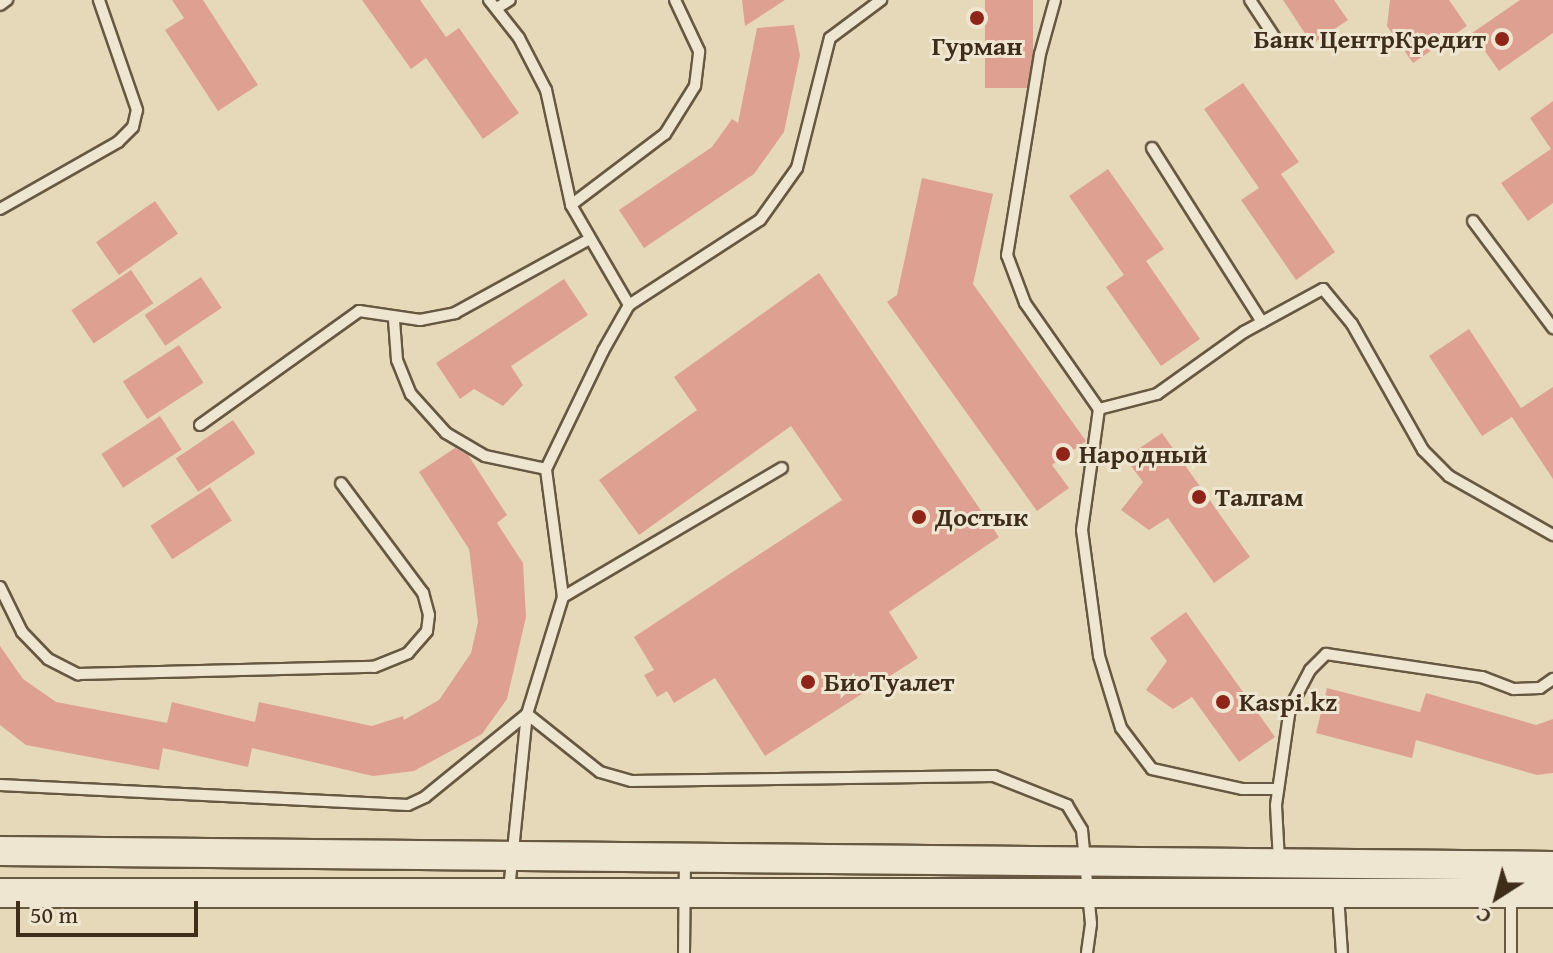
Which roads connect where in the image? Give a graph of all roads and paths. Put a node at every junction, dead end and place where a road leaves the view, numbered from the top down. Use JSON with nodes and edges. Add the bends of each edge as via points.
{"nodes":[{"id":1,"x":7,"y":0,"type":"edge"},
{"id":2,"x":99,"y":0,"type":"edge"},
{"id":3,"x":510,"y":0,"type":"edge"},
{"id":4,"x":675,"y":0,"type":"edge"},
{"id":5,"x":881,"y":0,"type":"edge"},
{"id":6,"x":1055,"y":0,"type":"edge"},
{"id":7,"x":1250,"y":0,"type":"edge"},
{"id":8,"x":493,"y":4,"type":"edge"},
{"id":9,"x":0,"y":5,"type":"edge"},
{"id":10,"x":1277,"y":41,"type":"dead end"},
{"id":11,"x":1152,"y":148,"type":"dead end"},
{"id":12,"x":571,"y":205,"type":"junction"},
{"id":13,"x":0,"y":209,"type":"edge"},
{"id":14,"x":1473,"y":221,"type":"dead end"},
{"id":15,"x":588,"y":240,"type":"junction"},
{"id":16,"x":629,"y":305,"type":"junction"},
{"id":17,"x":394,"y":320,"type":"junction"},
{"id":18,"x":1262,"y":322,"type":"junction"},
{"id":19,"x":1553,"y":328,"type":"edge"},
{"id":20,"x":1099,"y":409,"type":"junction"},
{"id":21,"x":200,"y":425,"type":"dead end"},
{"id":22,"x":782,"y":468,"type":"dead end"},
{"id":23,"x":546,"y":469,"type":"junction"},
{"id":24,"x":341,"y":483,"type":"dead end"},
{"id":25,"x":1553,"y":535,"type":"edge"},
{"id":26,"x":0,"y":587,"type":"edge"},
{"id":27,"x":563,"y":597,"type":"junction"},
{"id":28,"x":1553,"y":679,"type":"edge"},
{"id":29,"x":527,"y":714,"type":"junction"},
{"id":30,"x":0,"y":785,"type":"edge"},
{"id":31,"x":1278,"y":789,"type":"junction"},
{"id":32,"x":0,"y":851,"type":"edge"},
{"id":33,"x":514,"y":857,"type":"junction"},
{"id":34,"x":685,"y":859,"type":"junction"},
{"id":35,"x":1279,"y":860,"type":"junction"},
{"id":36,"x":1336,"y":862,"type":"junction"},
{"id":37,"x":1085,"y":863,"type":"junction"},
{"id":38,"x":1553,"y":866,"type":"edge"},
{"id":39,"x":1511,"y":879,"type":"junction"},
{"id":40,"x":1280,"y":892,"type":"junction"},
{"id":41,"x":0,"y":893,"type":"edge"},
{"id":42,"x":1338,"y":893,"type":"junction"},
{"id":43,"x":1553,"y":893,"type":"edge"},
{"id":44,"x":1088,"y":894,"type":"junction"},
{"id":45,"x":508,"y":896,"type":"junction"},
{"id":46,"x":683,"y":896,"type":"junction"},
{"id":47,"x":684,"y":953,"type":"edge"},
{"id":48,"x":1087,"y":953,"type":"edge"},
{"id":49,"x":1342,"y":953,"type":"edge"},
{"id":50,"x":1511,"y":953,"type":"edge"}],
"edges":[{"from":1,"to":9,"type":"lane"},
{"from":2,"to":13,"type":"lane","via":[[137,110],[133,127],[118,142]]},
{"from":3,"to":8,"type":"lane"},
{"from":4,"to":12,"type":"lane","via":[[699,51],[695,86],[665,134]]},
{"from":5,"to":16,"type":"lane","via":[[830,38],[797,168],[760,220]]},
{"from":6,"to":20,"type":"lane","via":[[1040,54],[1007,255],[1025,303]]},
{"from":7,"to":10,"type":"lane"},
{"from":8,"to":12,"type":"lane","via":[[546,90]]},
{"from":11,"to":18,"type":"lane"},
{"from":12,"to":15,"type":"lane"},
{"from":14,"to":19,"type":"lane"},
{"from":15,"to":16,"type":"lane"},
{"from":15,"to":17,"type":"lane","via":[[455,313]]},
{"from":16,"to":23,"type":"lane"},
{"from":17,"to":21,"type":"lane","via":[[359,311]]},
{"from":17,"to":23,"type":"lane","via":[[397,360],[411,394],[446,433],[485,456]]},
{"from":18,"to":20,"type":"lane","via":[[1157,394]]},
{"from":18,"to":25,"type":"lane","via":[[1323,289],[1352,324],[1423,450],[1449,476]]},
{"from":20,"to":31,"type":"lane","via":[[1082,530],[1099,656],[1121,728],[1152,769],[1242,789]]},
{"from":22,"to":27,"type":"lane"},
{"from":23,"to":27,"type":"lane"},
{"from":24,"to":26,"type":"lane","via":[[423,593],[429,615],[427,631],[408,653],[374,667],[78,674],[48,659],[22,632]]},
{"from":27,"to":29,"type":"lane"},
{"from":28,"to":31,"type":"lane","via":[[1540,688],[1514,689],[1482,677],[1326,654],[1310,670],[1290,708]]},
{"from":29,"to":30,"type":"lane","via":[[408,805]]},
{"from":29,"to":33,"type":"lane"},
{"from":29,"to":37,"type":"lane","via":[[600,772],[632,781],[994,776],[1067,805],[1082,830]]},
{"from":31,"to":35,"type":"lane"},
{"from":32,"to":33,"type":"main road"},
{"from":33,"to":34,"type":"main road"},
{"from":33,"to":45,"type":"lane"},
{"from":34,"to":37,"type":"main road"},
{"from":34,"to":46,"type":"lane"},
{"from":35,"to":36,"type":"main road"},
{"from":35,"to":37,"type":"main road"},
{"from":35,"to":40,"type":"lane"},
{"from":36,"to":39,"type":"main road"},
{"from":36,"to":42,"type":"lane"},
{"from":37,"to":44,"type":"lane"},
{"from":38,"to":39,"type":"main road"},
{"from":39,"to":42,"type":"main road"},
{"from":39,"to":43,"type":"main road"},
{"from":39,"to":50,"type":"lane"},
{"from":40,"to":42,"type":"main road"},
{"from":40,"to":44,"type":"main road"},
{"from":41,"to":45,"type":"main road"},
{"from":42,"to":49,"type":"lane"},
{"from":44,"to":46,"type":"main road"},
{"from":44,"to":48,"type":"lane"},
{"from":45,"to":46,"type":"main road"},
{"from":46,"to":47,"type":"lane"}]}
